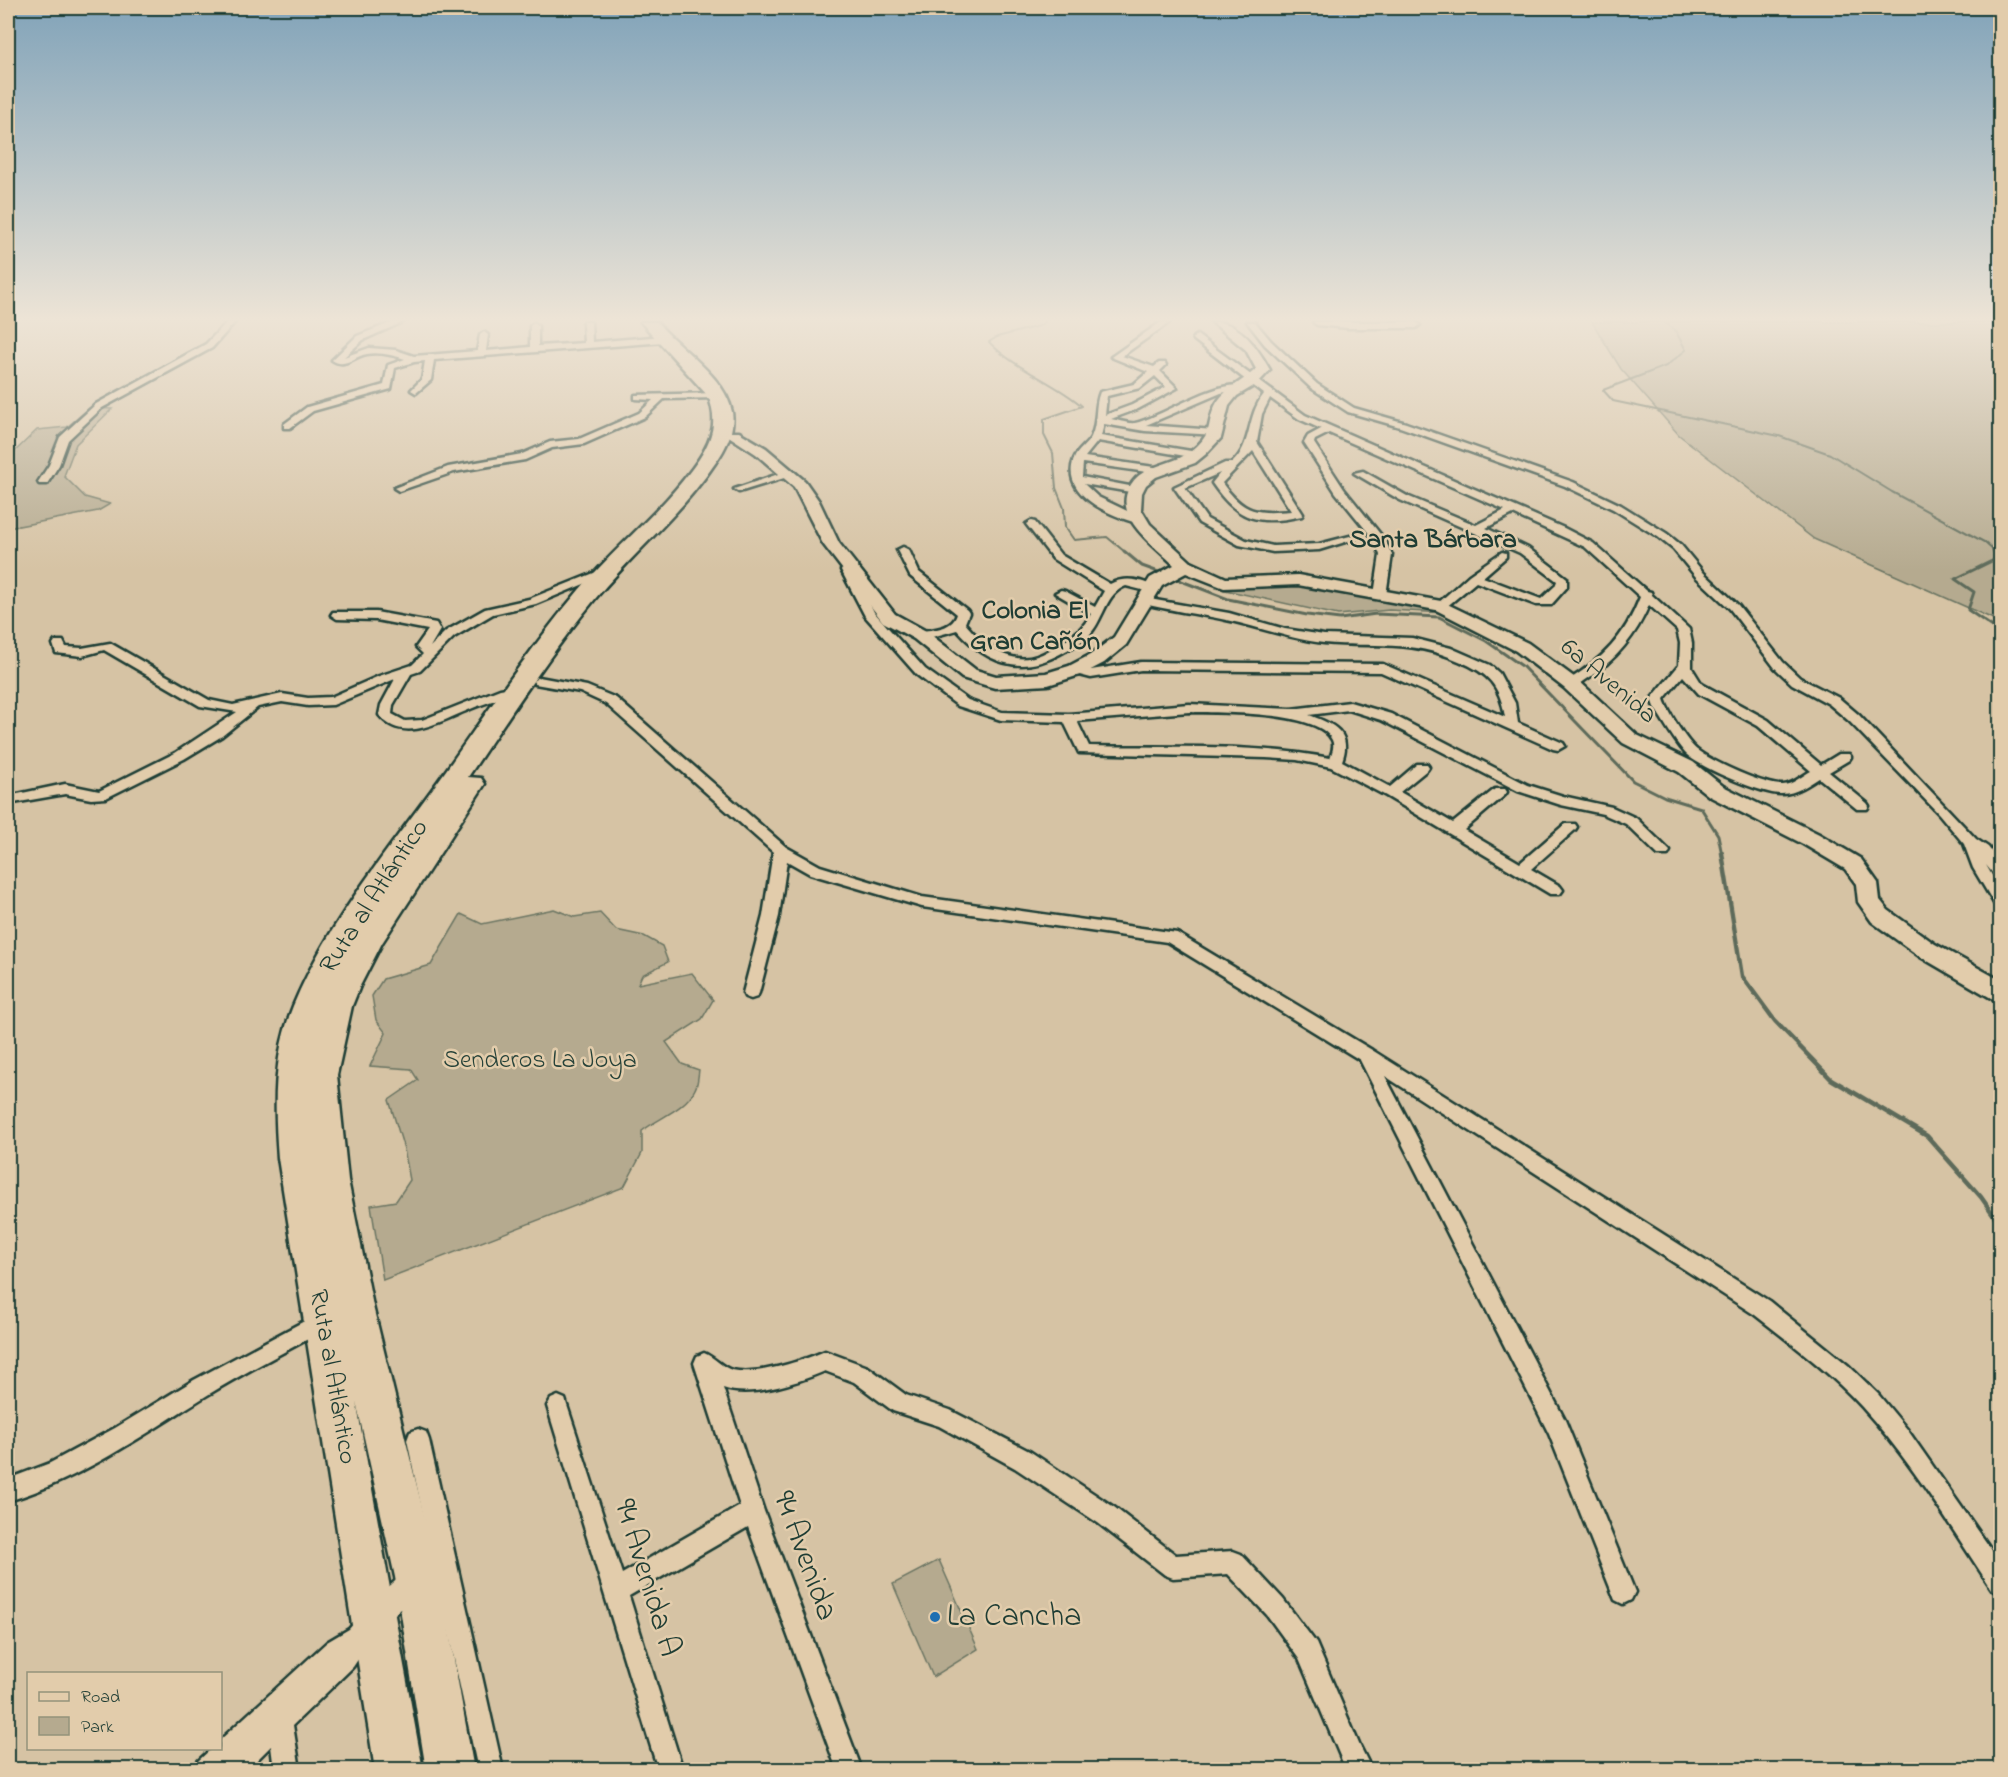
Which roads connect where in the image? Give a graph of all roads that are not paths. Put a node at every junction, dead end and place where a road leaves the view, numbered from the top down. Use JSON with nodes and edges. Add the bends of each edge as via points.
{"nodes":[{"id":1,"x":101,"y":405,"type":"edge"},
{"id":2,"x":324,"y":405,"type":"edge"},
{"id":3,"x":653,"y":405,"type":"edge"},
{"id":4,"x":721,"y":405,"type":"edge"},
{"id":5,"x":735,"y":405,"type":"edge"},
{"id":6,"x":1102,"y":405,"type":"edge"},
{"id":7,"x":1137,"y":405,"type":"edge"},
{"id":8,"x":1186,"y":405,"type":"edge"},
{"id":9,"x":1223,"y":405,"type":"edge"},
{"id":10,"x":1260,"y":405,"type":"edge"},
{"id":11,"x":1285,"y":405,"type":"edge"},
{"id":12,"x":1343,"y":405,"type":"edge"},
{"id":13,"x":1100,"y":420,"type":"junction"},
{"id":14,"x":287,"y":426,"type":"dead end"},
{"id":15,"x":1135,"y":426,"type":"junction"},
{"id":16,"x":1329,"y":429,"type":"junction"},
{"id":17,"x":1215,"y":433,"type":"junction"},
{"id":18,"x":735,"y":435,"type":"junction"},
{"id":19,"x":1095,"y":438,"type":"junction"},
{"id":20,"x":1251,"y":441,"type":"junction"},
{"id":21,"x":1197,"y":455,"type":"junction"},
{"id":22,"x":1079,"y":459,"type":"junction"},
{"id":23,"x":1238,"y":462,"type":"junction"},
{"id":24,"x":1161,"y":471,"type":"junction"},
{"id":25,"x":790,"y":473,"type":"junction"},
{"id":26,"x":1359,"y":473,"type":"dead end"},
{"id":27,"x":1076,"y":479,"type":"junction"},
{"id":28,"x":43,"y":482,"type":"dead end"},
{"id":29,"x":399,"y":488,"type":"dead end"},
{"id":30,"x":739,"y":489,"type":"dead end"},
{"id":31,"x":1136,"y":490,"type":"junction"},
{"id":32,"x":1515,"y":509,"type":"junction"},
{"id":33,"x":1140,"y":521,"type":"junction"},
{"id":34,"x":1031,"y":524,"type":"dead end"},
{"id":35,"x":1478,"y":528,"type":"junction"},
{"id":36,"x":1350,"y":539,"type":"dead end"},
{"id":37,"x":903,"y":550,"type":"dead end"},
{"id":38,"x":1502,"y":555,"type":"dead end"},
{"id":39,"x":845,"y":564,"type":"junction"},
{"id":40,"x":1183,"y":567,"type":"junction"},
{"id":41,"x":609,"y":570,"type":"junction"},
{"id":42,"x":1473,"y":577,"type":"junction"},
{"id":43,"x":1110,"y":590,"type":"junction"},
{"id":44,"x":1150,"y":591,"type":"junction"},
{"id":45,"x":1061,"y":593,"type":"dead end"},
{"id":46,"x":1647,"y":594,"type":"junction"},
{"id":47,"x":1380,"y":595,"type":"junction"},
{"id":48,"x":1441,"y":606,"type":"junction"},
{"id":49,"x":1098,"y":614,"type":"junction"},
{"id":50,"x":337,"y":615,"type":"dead end"},
{"id":51,"x":959,"y":624,"type":"junction"},
{"id":52,"x":920,"y":635,"type":"junction"},
{"id":53,"x":60,"y":644,"type":"dead end"},
{"id":54,"x":430,"y":654,"type":"junction"},
{"id":55,"x":1037,"y":661,"type":"junction"},
{"id":56,"x":1684,"y":668,"type":"junction"},
{"id":57,"x":1076,"y":670,"type":"junction"},
{"id":58,"x":405,"y":673,"type":"junction"},
{"id":59,"x":1048,"y":679,"type":"junction"},
{"id":60,"x":1571,"y":684,"type":"junction"},
{"id":61,"x":526,"y":686,"type":"junction"},
{"id":62,"x":257,"y":704,"type":"junction"},
{"id":63,"x":1600,"y":712,"type":"junction"},
{"id":64,"x":1291,"y":713,"type":"junction"},
{"id":65,"x":1069,"y":718,"type":"junction"},
{"id":66,"x":1512,"y":723,"type":"junction"},
{"id":67,"x":1558,"y":746,"type":"dead end"},
{"id":68,"x":1691,"y":752,"type":"junction"},
{"id":69,"x":1844,"y":757,"type":"dead end"},
{"id":70,"x":1335,"y":763,"type":"junction"},
{"id":71,"x":1422,"y":767,"type":"dead end"},
{"id":72,"x":1820,"y":770,"type":"junction"},
{"id":73,"x":1500,"y":792,"type":"dead end"},
{"id":74,"x":1391,"y":793,"type":"junction"},
{"id":75,"x":8,"y":800,"type":"edge"},
{"id":76,"x":1862,"y":806,"type":"dead end"},
{"id":77,"x":1570,"y":827,"type":"dead end"},
{"id":78,"x":1454,"y":830,"type":"junction"},
{"id":79,"x":1971,"y":842,"type":"junction"},
{"id":80,"x":1663,"y":850,"type":"dead end"},
{"id":81,"x":781,"y":851,"type":"junction"},
{"id":82,"x":1521,"y":870,"type":"junction"},
{"id":83,"x":2001,"y":872,"type":"edge"},
{"id":84,"x":1555,"y":890,"type":"dead end"},
{"id":85,"x":2001,"y":901,"type":"edge"},
{"id":86,"x":2001,"y":991,"type":"edge"},
{"id":87,"x":751,"y":993,"type":"dead end"},
{"id":88,"x":1366,"y":1055,"type":"junction"},
{"id":89,"x":323,"y":1320,"type":"junction"},
{"id":90,"x":558,"y":1406,"type":"dead end"},
{"id":91,"x":418,"y":1440,"type":"dead end"},
{"id":92,"x":8,"y":1490,"type":"edge"},
{"id":93,"x":753,"y":1511,"type":"junction"},
{"id":94,"x":417,"y":1577,"type":"junction"},
{"id":95,"x":2001,"y":1581,"type":"edge"},
{"id":96,"x":615,"y":1591,"type":"junction"},
{"id":97,"x":1623,"y":1592,"type":"dead end"},
{"id":98,"x":363,"y":1628,"type":"junction"},
{"id":99,"x":278,"y":1712,"type":"junction"},
{"id":100,"x":207,"y":1770,"type":"edge"},
{"id":101,"x":228,"y":1770,"type":"edge"},
{"id":102,"x":287,"y":1770,"type":"edge"},
{"id":103,"x":399,"y":1770,"type":"edge"},
{"id":104,"x":450,"y":1770,"type":"edge"},
{"id":105,"x":491,"y":1770,"type":"edge"},
{"id":106,"x":671,"y":1770,"type":"edge"},
{"id":107,"x":850,"y":1770,"type":"edge"},
{"id":108,"x":1360,"y":1770,"type":"edge"}],
"edges":[{"from":1,"to":28,"type":"street","via":[[63,440]]},
{"from":2,"to":14,"type":"street","via":[[310,409]]},
{"from":3,"to":29,"type":"street","via":[[642,415],[581,442],[550,445],[525,457],[452,469]]},
{"from":4,"to":41,"type":"highway","name":"Ruta al Atlántico","via":[[724,425],[717,448]]},
{"from":5,"to":18,"type":"highway","name":"Ruta al Atlántico"},
{"from":6,"to":13,"type":"street"},
{"from":7,"to":13,"type":"street"},
{"from":8,"to":15,"type":"street"},
{"from":9,"to":17,"type":"street"},
{"from":10,"to":20,"type":"street"},
{"from":11,"to":16,"type":"street"},
{"from":12,"to":79,"type":"street","via":[[1569,484],[1662,535],[1734,607],[1779,665],[1796,681],[1834,700],[1854,718]]},
{"from":13,"to":15,"type":"street"},
{"from":13,"to":19,"type":"street"},
{"from":15,"to":17,"type":"street"},
{"from":16,"to":32,"type":"street"},
{"from":16,"to":47,"type":"street","via":[[1311,438],[1310,443],[1340,490],[1380,540],[1386,555]]},
{"from":17,"to":21,"type":"street"},
{"from":18,"to":25,"type":"street"},
{"from":18,"to":61,"type":"highway","name":"Ruta al Atlántico","via":[[712,473]]},
{"from":19,"to":21,"type":"street"},
{"from":19,"to":22,"type":"street"},
{"from":20,"to":23,"type":"street"},
{"from":20,"to":23,"type":"street","via":[[1298,514],[1247,515],[1231,504],[1217,483]]},
{"from":21,"to":24,"type":"street"},
{"from":22,"to":24,"type":"street"},
{"from":22,"to":27,"type":"street"},
{"from":23,"to":36,"type":"street","via":[[1179,487],[1208,526],[1243,543],[1268,549],[1319,546]]},
{"from":24,"to":31,"type":"street","via":[[1140,482]]},
{"from":25,"to":30,"type":"street"},
{"from":25,"to":39,"type":"street","via":[[811,501]]},
{"from":26,"to":35,"type":"street","via":[[1414,503]]},
{"from":27,"to":31,"type":"street"},
{"from":27,"to":33,"type":"street","via":[[1095,501]]},
{"from":31,"to":33,"type":"street","via":[[1133,509]]},
{"from":32,"to":35,"type":"street"},
{"from":32,"to":46,"type":"street","via":[[1589,545]]},
{"from":33,"to":40,"type":"street","name":"6a Avenida"},
{"from":34,"to":43,"type":"street","via":[[1057,556]]},
{"from":35,"to":42,"type":"street","via":[[1519,547],[1563,580],[1562,587],[1547,603],[1540,603]]},
{"from":37,"to":51,"type":"street","via":[[914,574],[963,613]]},
{"from":38,"to":42,"type":"street"},
{"from":39,"to":52,"type":"street","via":[[889,618]]},
{"from":39,"to":65,"type":"street","via":[[869,613],[884,631],[921,672],[963,703],[1001,716]]},
{"from":40,"to":44,"type":"street"},
{"from":40,"to":47,"type":"street","name":"6a Avenida","via":[[1224,583],[1291,579]]},
{"from":41,"to":54,"type":"street","via":[[532,602],[489,611],[450,634]]},
{"from":41,"to":61,"type":"highway","name":"Ruta al Atlántico","via":[[569,616]]},
{"from":42,"to":48,"type":"street"},
{"from":43,"to":44,"type":"street","via":[[1122,582]]},
{"from":43,"to":49,"type":"street"},
{"from":44,"to":57,"type":"street","via":[[1120,641]]},
{"from":44,"to":66,"type":"street","via":[[1284,632],[1324,639],[1412,642],[1447,651],[1495,676],[1509,703]]},
{"from":45,"to":49,"type":"street"},
{"from":46,"to":56,"type":"street","via":[[1683,629],[1688,639]]},
{"from":46,"to":60,"type":"street","via":[[1625,642]]},
{"from":47,"to":48,"type":"street","name":"6a Avenida"},
{"from":48,"to":60,"type":"street","name":"6a Avenida","via":[[1522,647]]},
{"from":49,"to":55,"type":"street","via":[[1075,641]]},
{"from":50,"to":54,"type":"street","via":[[376,616],[432,626],[434,630],[422,647]]},
{"from":51,"to":52,"type":"street"},
{"from":51,"to":55,"type":"street","via":[[985,649],[1009,661]]},
{"from":52,"to":59,"type":"street","via":[[969,674],[995,682]]},
{"from":53,"to":62,"type":"street","via":[[60,650],[70,653],[106,646],[212,706]]},
{"from":54,"to":58,"type":"street"},
{"from":55,"to":59,"type":"street"},
{"from":56,"to":68,"type":"street","via":[[1657,699]]},
{"from":56,"to":72,"type":"street","via":[[1693,683],[1761,721]]},
{"from":57,"to":59,"type":"street"},
{"from":57,"to":66,"type":"street","via":[[1091,674],[1141,666],[1383,668]]},
{"from":58,"to":61,"type":"street","via":[[385,715],[391,722],[403,725],[432,721]]},
{"from":58,"to":62,"type":"street","via":[[333,701],[282,698]]},
{"from":60,"to":63,"type":"street","name":"6a Avenida"},
{"from":61,"to":81,"type":"street","via":[[583,689],[611,701]]},
{"from":61,"to":89,"type":"highway","name":"Ruta al Atlántico","via":[[347,930],[315,990],[297,1043],[290,1096],[295,1158]]},
{"from":61,"to":94,"type":"highway","name":"Ruta al Atlántico","via":[[409,882],[370,938],[336,1006],[321,1075],[331,1180],[354,1306]]},
{"from":62,"to":75,"type":"street","via":[[172,759],[101,795],[89,797],[77,789],[45,790]]},
{"from":63,"to":68,"type":"street","via":[[1654,746],[1681,754]]},
{"from":63,"to":86,"type":"street","name":"6a Avenida","via":[[1630,740],[1686,767],[1716,791],[1853,864],[1867,883],[1869,902],[1880,916],[1927,950]]},
{"from":64,"to":65,"type":"street","via":[[1189,708]]},
{"from":64,"to":70,"type":"street","via":[[1337,737],[1340,746]]},
{"from":64,"to":80,"type":"street","via":[[1350,706],[1386,717],[1523,788],[1607,810],[1631,821]]},
{"from":65,"to":70,"type":"street","via":[[1084,750],[1266,754]]},
{"from":66,"to":67,"type":"street"},
{"from":68,"to":72,"type":"street","via":[[1729,773],[1782,790]]},
{"from":69,"to":72,"type":"street"},
{"from":70,"to":74,"type":"street"},
{"from":71,"to":74,"type":"street"},
{"from":72,"to":76,"type":"street"},
{"from":73,"to":78,"type":"street"},
{"from":74,"to":78,"type":"street"},
{"from":77,"to":82,"type":"street"},
{"from":78,"to":82,"type":"street"},
{"from":79,"to":83,"type":"street"},
{"from":79,"to":85,"type":"street","via":[[1980,868]]},
{"from":81,"to":87,"type":"street","via":[[771,916]]},
{"from":81,"to":88,"type":"street","via":[[815,870],[922,902],[1171,937]]},
{"from":82,"to":84,"type":"street"},
{"from":88,"to":95,"type":"street","via":[[1762,1308],[1801,1337],[1884,1417]]},
{"from":88,"to":97,"type":"street","via":[[1557,1428]]},
{"from":89,"to":92,"type":"street","via":[[201,1387],[123,1436],[56,1472]]},
{"from":89,"to":98,"type":"highway","name":"Ruta al Atlántico"},
{"from":90,"to":96,"type":"street","name":"94 Avenida A"},
{"from":91,"to":105,"type":"street"},
{"from":93,"to":96,"type":"street"},
{"from":93,"to":107,"type":"street","name":"94 Avenida"},
{"from":93,"to":108,"type":"street","name":"94 Avenida","via":[[704,1363],[728,1380],[794,1374],[825,1361],[861,1374],[900,1404],[943,1417],[1023,1460],[1106,1515],[1173,1567],[1233,1562],[1275,1607],[1308,1651]]},
{"from":94,"to":98,"type":"street"},
{"from":94,"to":104,"type":"highway","name":"Ruta al Atlántico"},
{"from":96,"to":106,"type":"street","name":"94 Avenida A"},
{"from":98,"to":99,"type":"street","via":[[345,1659]]},
{"from":98,"to":103,"type":"highway","name":"Ruta al Atlántico"},
{"from":99,"to":100,"type":"street"},
{"from":99,"to":101,"type":"street"},
{"from":99,"to":102,"type":"street"}]}
